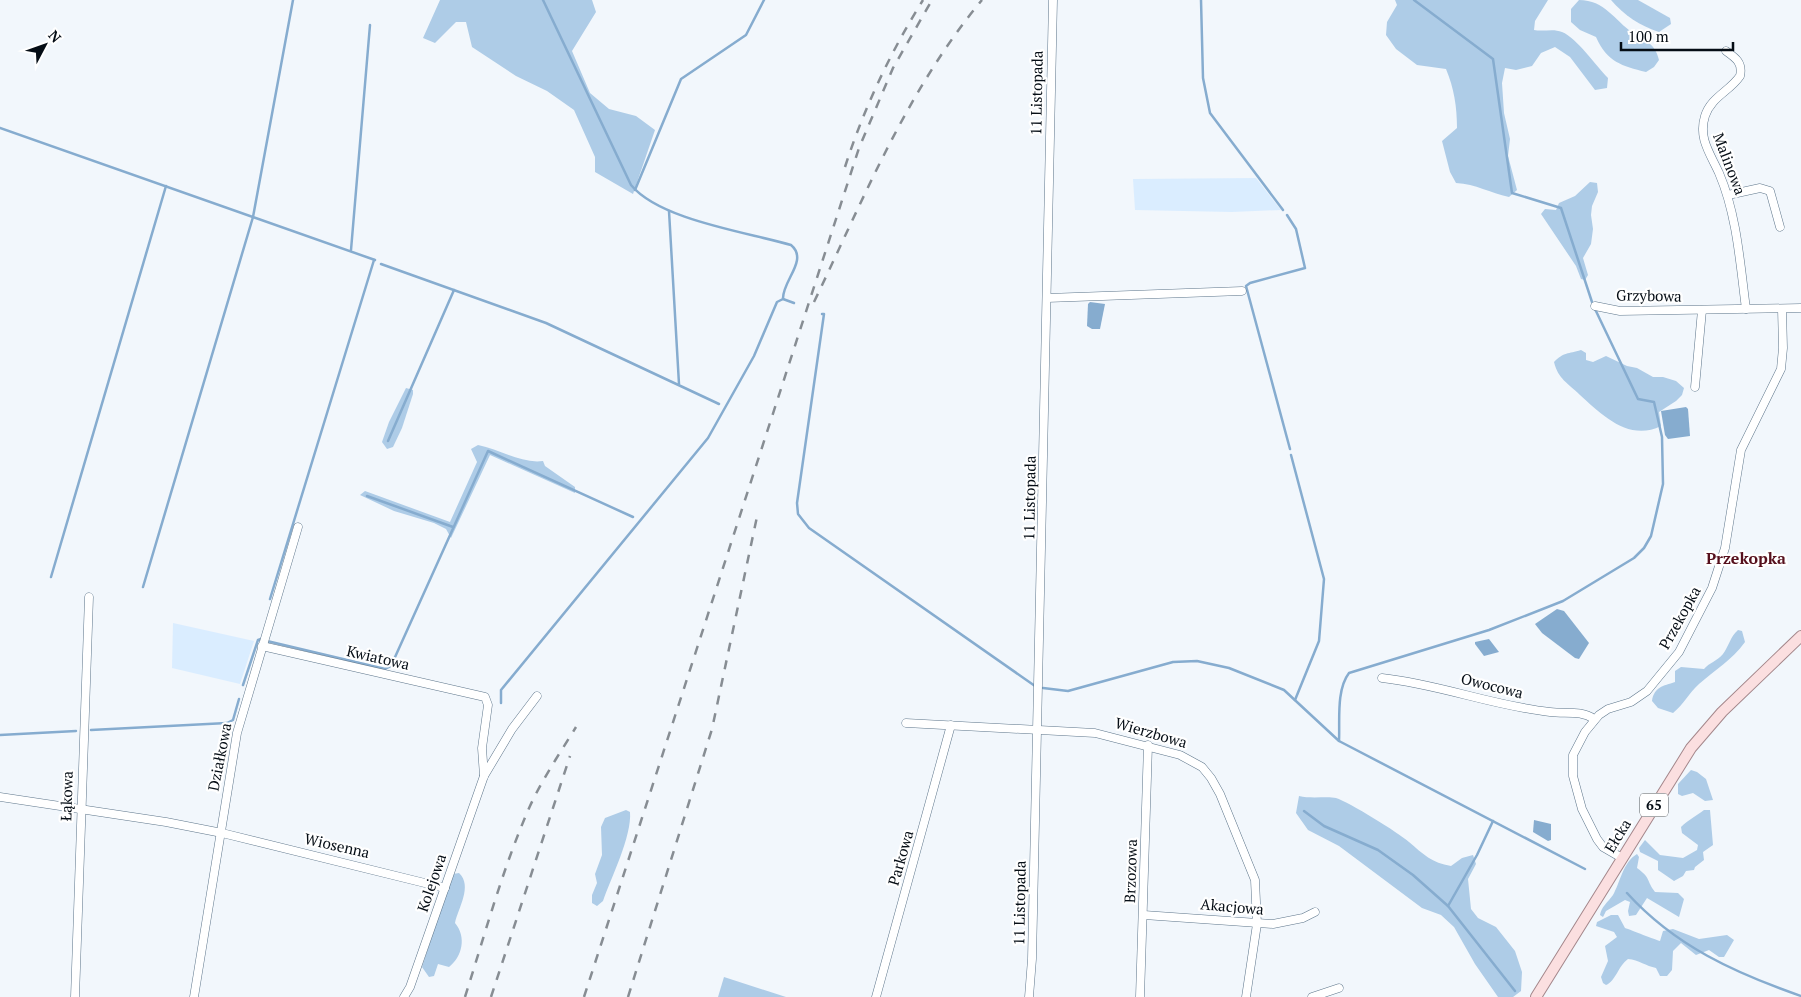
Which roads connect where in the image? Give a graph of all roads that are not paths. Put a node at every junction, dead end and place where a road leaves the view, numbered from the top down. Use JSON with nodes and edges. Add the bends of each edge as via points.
{"nodes":[{"id":1,"x":1053,"y":0,"type":"edge"},
{"id":2,"x":1726,"y":51,"type":"dead end"},
{"id":3,"x":1728,"y":195,"type":"junction"},
{"id":4,"x":1780,"y":227,"type":"dead end"},
{"id":5,"x":1242,"y":291,"type":"dead end"},
{"id":6,"x":1047,"y":298,"type":"junction"},
{"id":7,"x":1595,"y":306,"type":"dead end"},
{"id":8,"x":1801,"y":308,"type":"edge"},
{"id":9,"x":1746,"y":309,"type":"junction"},
{"id":10,"x":1782,"y":309,"type":"junction"},
{"id":11,"x":1702,"y":310,"type":"junction"},
{"id":12,"x":1695,"y":387,"type":"dead end"},
{"id":13,"x":298,"y":527,"type":"dead end"},
{"id":14,"x":89,"y":597,"type":"dead end"},
{"id":15,"x":1801,"y":636,"type":"edge"},
{"id":16,"x":262,"y":646,"type":"junction"},
{"id":17,"x":1382,"y":678,"type":"dead end"},
{"id":18,"x":537,"y":696,"type":"dead end"},
{"id":19,"x":487,"y":700,"type":"joint"},
{"id":20,"x":1594,"y":719,"type":"junction"},
{"id":21,"x":906,"y":723,"type":"dead end"},
{"id":22,"x":951,"y":725,"type":"junction"},
{"id":23,"x":1038,"y":730,"type":"junction"},
{"id":24,"x":1148,"y":746,"type":"junction"},
{"id":25,"x":484,"y":776,"type":"junction"},
{"id":26,"x":0,"y":797,"type":"edge"},
{"id":27,"x":80,"y":809,"type":"junction"},
{"id":28,"x":222,"y":833,"type":"junction"},
{"id":29,"x":1622,"y":858,"type":"junction"},
{"id":30,"x":445,"y":888,"type":"junction"},
{"id":31,"x":1316,"y":912,"type":"dead end"},
{"id":32,"x":1144,"y":915,"type":"junction"},
{"id":33,"x":1257,"y":924,"type":"junction"},
{"id":34,"x":1339,"y":988,"type":"dead end"},
{"id":35,"x":75,"y":997,"type":"edge"},
{"id":36,"x":194,"y":997,"type":"edge"},
{"id":37,"x":404,"y":997,"type":"edge"},
{"id":38,"x":876,"y":997,"type":"edge"},
{"id":39,"x":1029,"y":997,"type":"edge"},
{"id":40,"x":1140,"y":997,"type":"edge"},
{"id":41,"x":1246,"y":997,"type":"edge"},
{"id":42,"x":1312,"y":997,"type":"edge"},
{"id":43,"x":1536,"y":997,"type":"edge"}],
"edges":[{"from":1,"to":6,"type":"street","name":"11 Listopada"},
{"from":2,"to":3,"type":"street","name":"Malinowa","via":[[1740,62],[1740,76],[1709,107],[1702,130]]},
{"from":3,"to":4,"type":"street","via":[[1760,188],[1770,191]]},
{"from":3,"to":9,"type":"street","name":"Malinowa"},
{"from":5,"to":6,"type":"street"},
{"from":6,"to":23,"type":"street","name":"11 Listopada"},
{"from":7,"to":11,"type":"street","name":"Grzybowa","via":[[1620,311]]},
{"from":8,"to":10,"type":"street","name":"Grzybowa"},
{"from":9,"to":10,"type":"street","name":"Grzybowa"},
{"from":9,"to":11,"type":"street","name":"Grzybowa"},
{"from":10,"to":20,"type":"street","name":"Przekopka","via":[[1781,369],[1741,450],[1725,548],[1712,588],[1679,652],[1647,691]]},
{"from":11,"to":12,"type":"street","name":"Grzybowa"},
{"from":13,"to":16,"type":"street","name":"Działkowa"},
{"from":14,"to":27,"type":"street","name":"Łąkowa"},
{"from":15,"to":29,"type":"main road","name":"Ełcka","number":"65","via":[[1707,729],[1668,782]]},
{"from":16,"to":19,"type":"street","name":"Kwiatowa"},
{"from":16,"to":28,"type":"street","name":"Działkowa","via":[[237,733]]},
{"from":17,"to":20,"type":"street","name":"Owocowa","via":[[1416,681],[1528,709],[1586,714]]},
{"from":18,"to":25,"type":"street","name":"Kolejowa","via":[[508,735]]},
{"from":19,"to":25,"type":"street","name":"Kolejowa","via":[[482,748]]},
{"from":20,"to":29,"type":"street","name":"Przekopka","via":[[1573,755],[1575,783],[1582,809],[1597,839],[1603,847]]},
{"from":21,"to":22,"type":"street","name":"Wierzbowa"},
{"from":22,"to":23,"type":"street","name":"Wierzbowa"},
{"from":22,"to":38,"type":"street","name":"Parkowa"},
{"from":23,"to":24,"type":"street","name":"Wierzbowa","via":[[1095,733]]},
{"from":23,"to":39,"type":"street","name":"11 Listopada"},
{"from":24,"to":32,"type":"street","name":"Brzozowa"},
{"from":24,"to":33,"type":"street","name":"Wierzbowa","via":[[1190,759],[1211,778],[1255,880]]},
{"from":25,"to":30,"type":"street","name":"Kolejowa"},
{"from":26,"to":27,"type":"street","name":"Wiosenna"},
{"from":27,"to":28,"type":"street","name":"Wiosenna"},
{"from":27,"to":35,"type":"street","name":"Łąkowa"},
{"from":28,"to":30,"type":"street","name":"Wiosenna"},
{"from":28,"to":36,"type":"street","name":"Działkowa"},
{"from":29,"to":43,"type":"main road","name":"Ełcka","number":"65"},
{"from":30,"to":37,"type":"street","name":"Kolejowa"},
{"from":31,"to":33,"type":"street","name":"Akacjowa","via":[[1290,921]]},
{"from":32,"to":33,"type":"street","name":"Akacjowa"},
{"from":32,"to":40,"type":"street","name":"Brzozowa"},
{"from":33,"to":41,"type":"street","name":"Wierzbowa"},
{"from":34,"to":42,"type":"street"}]}
